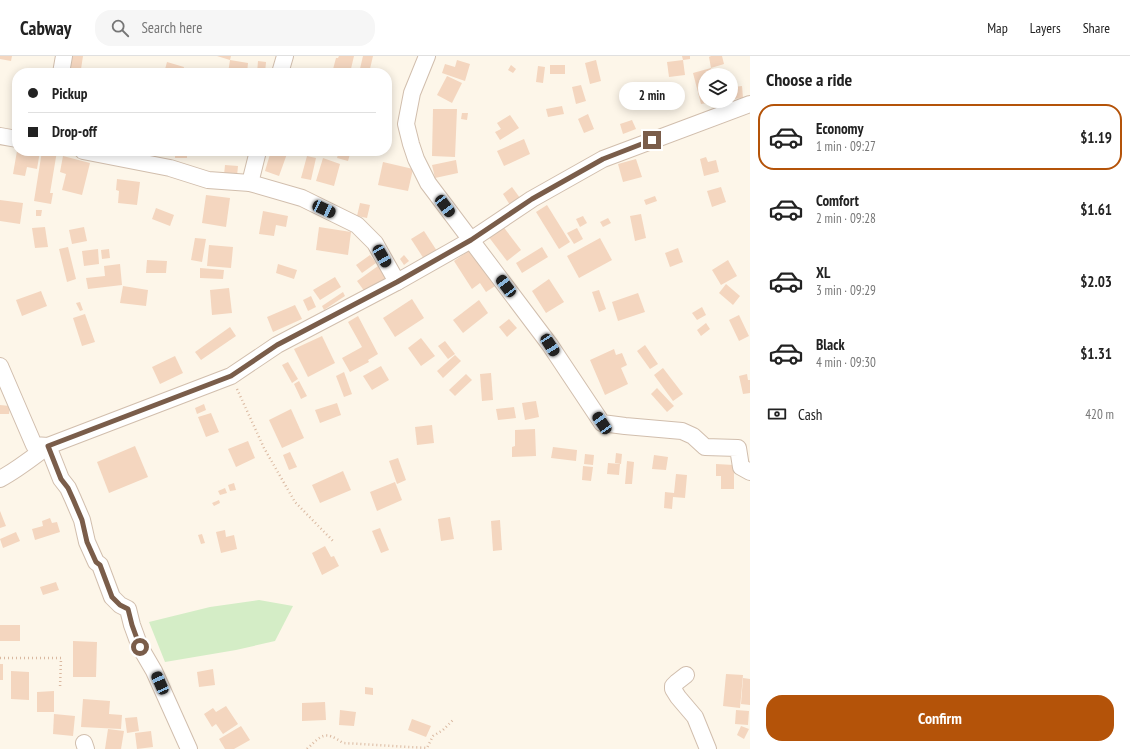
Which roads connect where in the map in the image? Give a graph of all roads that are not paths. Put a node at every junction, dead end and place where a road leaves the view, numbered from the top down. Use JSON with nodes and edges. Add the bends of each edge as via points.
{"nodes":[{"id":1,"x":64,"y":56,"type":"edge"},
{"id":2,"x":285,"y":56,"type":"edge"},
{"id":3,"x":427,"y":56,"type":"edge"},
{"id":4,"x":62,"y":68,"type":"edge"},
{"id":5,"x":281,"y":68,"type":"edge"},
{"id":6,"x":750,"y":104,"type":"edge"},
{"id":7,"x":0,"y":136,"type":"edge"},
{"id":8,"x":12,"y":138,"type":"edge"},
{"id":9,"x":109,"y":156,"type":"edge"},
{"id":10,"x":257,"y":156,"type":"edge"},
{"id":11,"x":250,"y":183,"type":"junction"},
{"id":12,"x":471,"y":240,"type":"junction"},
{"id":13,"x":397,"y":282,"type":"junction"},
{"id":14,"x":0,"y":366,"type":"edge"},
{"id":15,"x":48,"y":446,"type":"junction"},
{"id":16,"x":750,"y":472,"type":"edge"},
{"id":17,"x":0,"y":479,"type":"edge"},
{"id":18,"x":686,"y":675,"type":"dead end"},
{"id":19,"x":189,"y":749,"type":"edge"},
{"id":20,"x":708,"y":749,"type":"edge"}],
"edges":[{"from":1,"to":4,"type":"street"},
{"from":2,"to":5,"type":"street"},
{"from":3,"to":12,"type":"street","via":[[412,93],[406,124],[416,159],[428,183]]},
{"from":6,"to":12,"type":"street","via":[[603,159],[532,199]]},
{"from":7,"to":8,"type":"street"},
{"from":9,"to":11,"type":"street","via":[[170,168],[208,180]]},
{"from":10,"to":11,"type":"street"},
{"from":11,"to":13,"type":"street","via":[[302,198],[357,225],[375,243]]},
{"from":12,"to":13,"type":"street"},
{"from":12,"to":16,"type":"street","via":[[550,345],[602,423],[682,431],[693,436],[704,447],[738,448],[741,468]]},
{"from":13,"to":15,"type":"street","via":[[277,345],[231,376]]},
{"from":14,"to":15,"type":"street","via":[[34,445]]},
{"from":15,"to":17,"type":"street"},
{"from":15,"to":19,"type":"street","via":[[82,520],[87,542],[96,562],[100,565],[112,597],[128,609],[140,647],[154,671]]},
{"from":18,"to":20,"type":"street","via":[[673,686],[673,689],[695,717]]}]}
